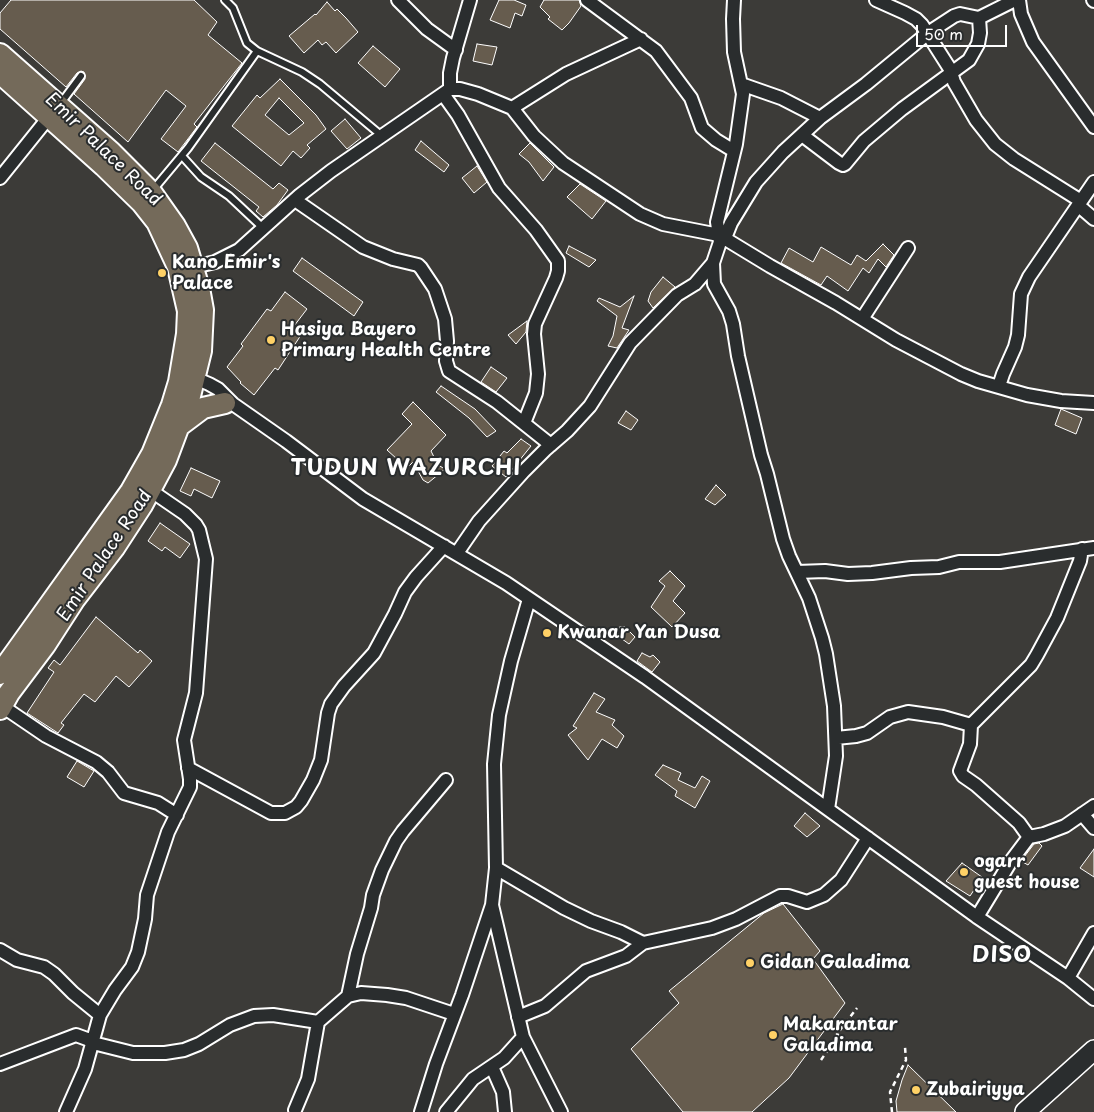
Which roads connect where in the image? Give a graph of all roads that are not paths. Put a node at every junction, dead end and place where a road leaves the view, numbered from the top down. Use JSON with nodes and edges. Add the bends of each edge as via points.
{"nodes":[{"id":1,"x":225,"y":0,"type":"edge"},
{"id":2,"x":398,"y":0,"type":"edge"},
{"id":3,"x":470,"y":0,"type":"edge"},
{"id":4,"x":587,"y":0,"type":"edge"},
{"id":5,"x":734,"y":0,"type":"edge"},
{"id":6,"x":876,"y":0,"type":"edge"},
{"id":7,"x":1017,"y":0,"type":"edge"},
{"id":8,"x":602,"y":5,"type":"edge"},
{"id":9,"x":979,"y":18,"type":"junction"},
{"id":10,"x":928,"y":33,"type":"junction"},
{"id":11,"x":641,"y":39,"type":"junction"},
{"id":12,"x":456,"y":50,"type":"junction"},
{"id":13,"x":257,"y":51,"type":"junction"},
{"id":14,"x":0,"y":54,"type":"edge"},
{"id":15,"x":0,"y":73,"type":"edge"},
{"id":16,"x":952,"y":73,"type":"junction"},
{"id":17,"x":81,"y":76,"type":"dead end"},
{"id":18,"x":741,"y":84,"type":"junction"},
{"id":19,"x":446,"y":91,"type":"junction"},
{"id":20,"x":512,"y":108,"type":"junction"},
{"id":21,"x":53,"y":112,"type":"junction"},
{"id":22,"x":820,"y":118,"type":"junction"},
{"id":23,"x":1094,"y":127,"type":"edge"},
{"id":24,"x":802,"y":135,"type":"junction"},
{"id":25,"x":382,"y":136,"type":"junction"},
{"id":26,"x":734,"y":151,"type":"junction"},
{"id":27,"x":182,"y":156,"type":"junction"},
{"id":28,"x":0,"y":178,"type":"edge"},
{"id":29,"x":1094,"y":182,"type":"edge"},
{"id":30,"x":151,"y":192,"type":"junction"},
{"id":31,"x":295,"y":200,"type":"junction"},
{"id":32,"x":1080,"y":204,"type":"junction"},
{"id":33,"x":1094,"y":219,"type":"edge"},
{"id":34,"x":264,"y":228,"type":"junction"},
{"id":35,"x":722,"y":236,"type":"junction"},
{"id":36,"x":908,"y":248,"type":"dead end"},
{"id":37,"x":713,"y":263,"type":"junction"},
{"id":38,"x":194,"y":267,"type":"junction"},
{"id":39,"x":862,"y":319,"type":"junction"},
{"id":40,"x":186,"y":384,"type":"junction"},
{"id":41,"x":999,"y":386,"type":"junction"},
{"id":42,"x":1094,"y":403,"type":"edge"},
{"id":43,"x":229,"y":404,"type":"junction"},
{"id":44,"x":524,"y":423,"type":"junction"},
{"id":45,"x":179,"y":426,"type":"junction"},
{"id":46,"x":551,"y":445,"type":"junction"},
{"id":47,"x":150,"y":490,"type":"junction"},
{"id":48,"x":444,"y":546,"type":"junction"},
{"id":49,"x":1088,"y":549,"type":"edge"},
{"id":50,"x":456,"y":553,"type":"junction"},
{"id":51,"x":797,"y":572,"type":"junction"},
{"id":52,"x":528,"y":599,"type":"junction"},
{"id":53,"x":0,"y":674,"type":"edge"},
{"id":54,"x":1,"y":708,"type":"edge"},
{"id":55,"x":971,"y":725,"type":"junction"},
{"id":56,"x":836,"y":738,"type":"junction"},
{"id":57,"x":188,"y":768,"type":"junction"},
{"id":58,"x":446,"y":780,"type":"dead end"},
{"id":59,"x":1094,"y":806,"type":"edge"},
{"id":60,"x":828,"y":809,"type":"junction"},
{"id":61,"x":1082,"y":814,"type":"junction"},
{"id":62,"x":177,"y":815,"type":"junction"},
{"id":63,"x":1094,"y":828,"type":"edge"},
{"id":64,"x":1029,"y":837,"type":"junction"},
{"id":65,"x":868,"y":838,"type":"junction"},
{"id":66,"x":496,"y":868,"type":"junction"},
{"id":67,"x":492,"y":905,"type":"junction"},
{"id":68,"x":977,"y":917,"type":"junction"},
{"id":69,"x":1094,"y":933,"type":"edge"},
{"id":70,"x":643,"y":943,"type":"junction"},
{"id":71,"x":0,"y":950,"type":"edge"},
{"id":72,"x":1068,"y":978,"type":"junction"},
{"id":73,"x":348,"y":996,"type":"junction"},
{"id":74,"x":1094,"y":999,"type":"edge"},
{"id":75,"x":454,"y":1014,"type":"junction"},
{"id":76,"x":100,"y":1015,"type":"junction"},
{"id":77,"x":518,"y":1018,"type":"junction"},
{"id":78,"x":318,"y":1022,"type":"junction"},
{"id":79,"x":523,"y":1037,"type":"junction"},
{"id":80,"x":93,"y":1043,"type":"junction"},
{"id":81,"x":1094,"y":1050,"type":"edge"},
{"id":82,"x":0,"y":1064,"type":"edge"},
{"id":83,"x":492,"y":1067,"type":"junction"},
{"id":84,"x":295,"y":1110,"type":"dead end"},
{"id":85,"x":66,"y":1112,"type":"edge"},
{"id":86,"x":421,"y":1112,"type":"edge"},
{"id":87,"x":446,"y":1112,"type":"edge"},
{"id":88,"x":505,"y":1112,"type":"edge"},
{"id":89,"x":560,"y":1112,"type":"edge"},
{"id":90,"x":1025,"y":1112,"type":"edge"}],
"edges":[{"from":1,"to":13,"type":"lane","via":[[233,8],[247,43]]},
{"from":2,"to":12,"type":"street"},
{"from":3,"to":12,"type":"street"},
{"from":4,"to":8,"type":"street"},
{"from":5,"to":18,"type":"street","via":[[734,52]]},
{"from":6,"to":10,"type":"street","via":[[916,19]]},
{"from":7,"to":9,"type":"street"},
{"from":7,"to":23,"type":"street","via":[[1033,42]]},
{"from":8,"to":11,"type":"street"},
{"from":9,"to":10,"type":"street","via":[[960,14]]},
{"from":9,"to":16,"type":"street","via":[[980,33],[975,52]]},
{"from":10,"to":16,"type":"street"},
{"from":10,"to":22,"type":"street"},
{"from":11,"to":20,"type":"street","via":[[566,74]]},
{"from":11,"to":26,"type":"street","via":[[656,51],[681,84],[694,104],[702,128]]},
{"from":12,"to":19,"type":"street"},
{"from":13,"to":25,"type":"lane","via":[[308,76]]},
{"from":13,"to":27,"type":"lane"},
{"from":14,"to":21,"type":"main road","name":"Emir Palace Road"},
{"from":15,"to":21,"type":"main road","name":"Emir Palace Road"},
{"from":16,"to":24,"type":"street","via":[[864,141],[843,165]]},
{"from":16,"to":32,"type":"street","via":[[976,120],[995,144]]},
{"from":17,"to":21,"type":"lane"},
{"from":18,"to":22,"type":"street","via":[[782,98]]},
{"from":18,"to":26,"type":"street","via":[[742,106]]},
{"from":19,"to":20,"type":"street","via":[[460,89]]},
{"from":19,"to":25,"type":"street"},
{"from":19,"to":44,"type":"street","via":[[499,188],[558,261],[556,278],[536,324],[536,393]]},
{"from":20,"to":35,"type":"street","via":[[549,152],[628,207],[663,224]]},
{"from":21,"to":28,"type":"street"},
{"from":21,"to":30,"type":"main road","name":"Emir Palace Road","via":[[111,152]]},
{"from":21,"to":40,"type":"main road","name":"Emir Palace Road","via":[[142,203],[161,229],[178,268],[188,310]]},
{"from":22,"to":24,"type":"street"},
{"from":24,"to":35,"type":"street","via":[[756,182]]},
{"from":25,"to":31,"type":"street"},
{"from":26,"to":35,"type":"street","via":[[717,222]]},
{"from":27,"to":30,"type":"lane"},
{"from":27,"to":34,"type":"lane","via":[[201,178],[228,196]]},
{"from":29,"to":32,"type":"street"},
{"from":30,"to":38,"type":"main road","name":"Emir Palace Road","via":[[175,226]]},
{"from":31,"to":34,"type":"street"},
{"from":31,"to":44,"type":"street","via":[[363,247],[418,265],[435,289],[444,319],[449,371]]},
{"from":32,"to":33,"type":"street"},
{"from":32,"to":41,"type":"street","via":[[1029,276],[1021,294],[1018,336]]},
{"from":34,"to":38,"type":"street","via":[[227,257]]},
{"from":35,"to":37,"type":"street"},
{"from":35,"to":39,"type":"street"},
{"from":36,"to":39,"type":"street"},
{"from":37,"to":46,"type":"street","via":[[695,284],[677,295],[630,343],[590,406]]},
{"from":37,"to":51,"type":"street","via":[[714,284],[733,324],[761,455],[783,538]]},
{"from":38,"to":40,"type":"main road","name":"Emir Palace Road","via":[[203,310],[201,351]]},
{"from":39,"to":41,"type":"street","via":[[961,374]]},
{"from":40,"to":43,"type":"street"},
{"from":40,"to":43,"type":"street","via":[[218,390]]},
{"from":40,"to":45,"type":"main road","name":"Emir Palace Road"},
{"from":40,"to":53,"type":"main road","name":"Emir Palace Road","via":[[132,491]]},
{"from":41,"to":42,"type":"street","via":[[1027,395]]},
{"from":43,"to":45,"type":"main road","via":[[211,405],[199,410]]},
{"from":43,"to":48,"type":"street","via":[[286,441],[363,499]]},
{"from":44,"to":46,"type":"street"},
{"from":45,"to":47,"type":"main road","name":"Emir Palace Road"},
{"from":46,"to":50,"type":"street","via":[[479,521]]},
{"from":47,"to":54,"type":"main road","name":"Emir Palace Road","via":[[114,548],[74,600]]},
{"from":47,"to":57,"type":"street","via":[[196,525],[206,559],[196,693],[184,740]]},
{"from":48,"to":50,"type":"street"},
{"from":48,"to":57,"type":"street","via":[[405,592],[374,653],[331,704],[321,760],[296,807],[285,813],[271,813]]},
{"from":49,"to":51,"type":"street","via":[[1000,562],[959,562],[872,573]]},
{"from":49,"to":55,"type":"street","via":[[1057,618],[1031,665]]},
{"from":50,"to":52,"type":"street"},
{"from":51,"to":56,"type":"street","via":[[822,638],[831,680]]},
{"from":52,"to":60,"type":"street","via":[[645,677]]},
{"from":52,"to":66,"type":"street","via":[[499,715],[494,764]]},
{"from":54,"to":62,"type":"street","via":[[96,762],[124,793],[158,803]]},
{"from":55,"to":56,"type":"street","via":[[908,712],[890,717],[867,733]]},
{"from":55,"to":64,"type":"street","via":[[970,744],[961,774],[1019,823]]},
{"from":56,"to":60,"type":"street"},
{"from":57,"to":62,"type":"street","via":[[190,787]]},
{"from":58,"to":73,"type":"street","via":[[403,831],[382,870]]},
{"from":59,"to":61,"type":"street"},
{"from":60,"to":65,"type":"street"},
{"from":61,"to":63,"type":"street"},
{"from":61,"to":64,"type":"street","via":[[1054,830]]},
{"from":62,"to":76,"type":"street","via":[[147,895],[138,952],[132,967]]},
{"from":64,"to":68,"type":"street"},
{"from":65,"to":68,"type":"street"},
{"from":65,"to":70,"type":"street","via":[[841,880],[816,899],[807,902],[780,896],[712,928]]},
{"from":66,"to":67,"type":"street"},
{"from":66,"to":70,"type":"street","via":[[564,908]]},
{"from":67,"to":75,"type":"street"},
{"from":67,"to":77,"type":"street"},
{"from":68,"to":72,"type":"street"},
{"from":69,"to":72,"type":"street"},
{"from":70,"to":77,"type":"street","via":[[626,956],[586,971],[545,1006]]},
{"from":71,"to":76,"type":"street","via":[[17,960],[44,967]]},
{"from":72,"to":74,"type":"street"},
{"from":73,"to":75,"type":"street","via":[[361,993],[406,998]]},
{"from":73,"to":78,"type":"street"},
{"from":75,"to":86,"type":"street"},
{"from":76,"to":80,"type":"street"},
{"from":77,"to":79,"type":"street"},
{"from":78,"to":80,"type":"street","via":[[273,1015],[254,1016],[184,1050],[165,1053],[133,1053]]},
{"from":78,"to":84,"type":"street","via":[[308,1079]]},
{"from":79,"to":83,"type":"street"},
{"from":79,"to":89,"type":"street"},
{"from":80,"to":82,"type":"street","via":[[76,1036]]},
{"from":80,"to":85,"type":"street"},
{"from":81,"to":90,"type":"main road"},
{"from":83,"to":87,"type":"street","via":[[473,1080]]},
{"from":83,"to":88,"type":"street","via":[[503,1092]]}]}
